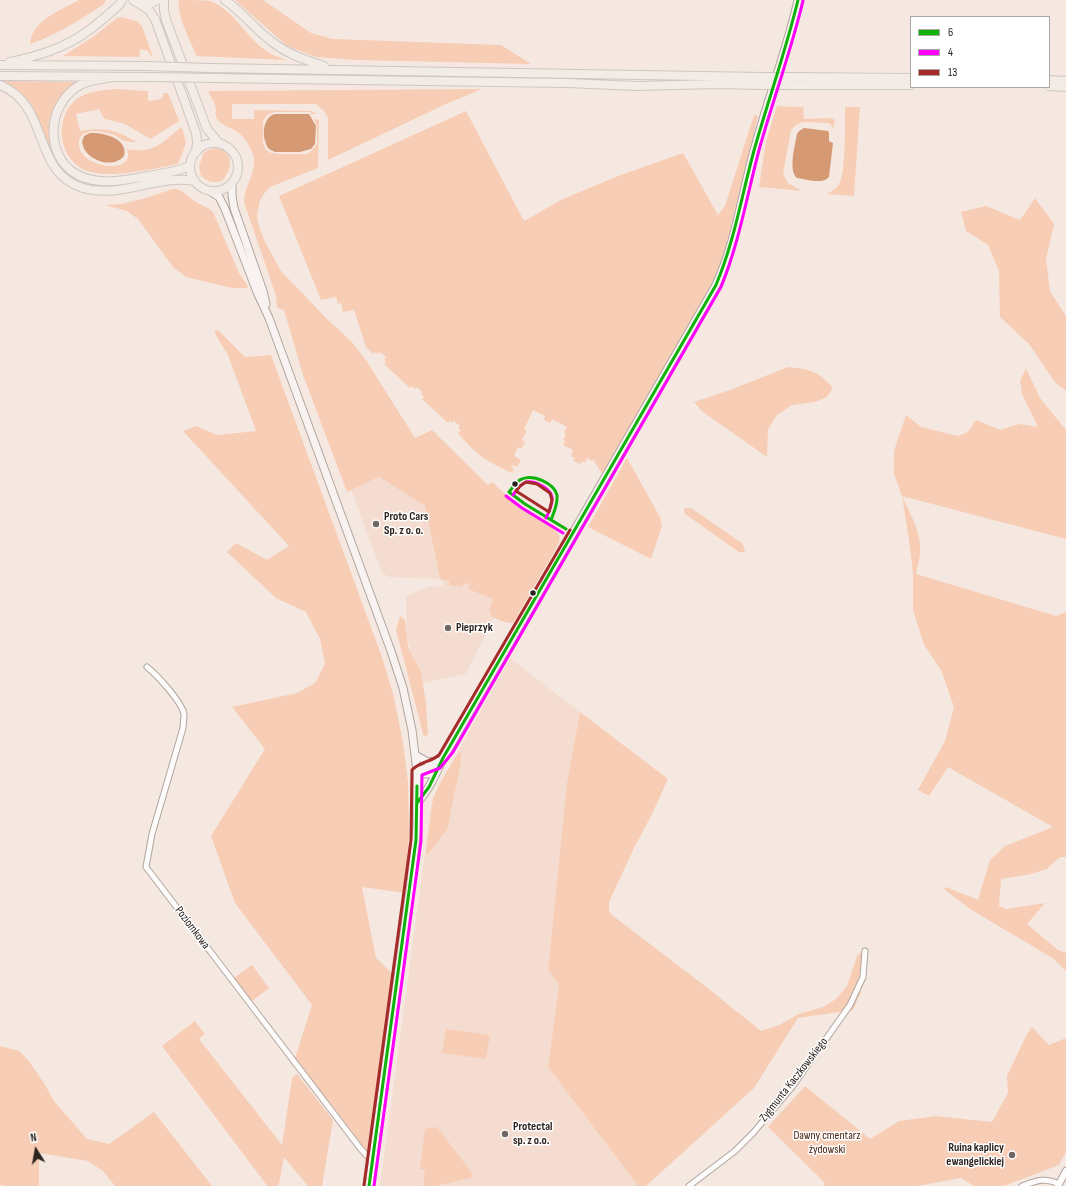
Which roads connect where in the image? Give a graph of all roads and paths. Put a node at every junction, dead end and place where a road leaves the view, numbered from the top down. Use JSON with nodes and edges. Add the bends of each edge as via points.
{"nodes":[{"id":1,"x":122,"y":0,"type":"edge"},
{"id":2,"x":158,"y":0,"type":"edge"},
{"id":3,"x":164,"y":0,"type":"edge"},
{"id":4,"x":225,"y":0,"type":"edge"},
{"id":5,"x":798,"y":0,"type":"edge"},
{"id":6,"x":136,"y":1,"type":"edge"},
{"id":7,"x":0,"y":65,"type":"edge"},
{"id":8,"x":333,"y":69,"type":"junction"},
{"id":9,"x":0,"y":76,"type":"edge"},
{"id":10,"x":112,"y":77,"type":"junction"},
{"id":11,"x":910,"y":78,"type":"edge"},
{"id":12,"x":1050,"y":80,"type":"edge"},
{"id":13,"x":1066,"y":80,"type":"edge"},
{"id":14,"x":763,"y":81,"type":"junction"},
{"id":15,"x":790,"y":81,"type":"junction"},
{"id":16,"x":0,"y":85,"type":"edge"},
{"id":17,"x":910,"y":85,"type":"edge"},
{"id":18,"x":1050,"y":86,"type":"edge"},
{"id":19,"x":1066,"y":87,"type":"edge"},
{"id":20,"x":219,"y":143,"type":"junction"},
{"id":21,"x":196,"y":152,"type":"junction"},
{"id":22,"x":190,"y":166,"type":"junction"},
{"id":23,"x":195,"y":181,"type":"junction"},
{"id":24,"x":232,"y":183,"type":"junction"},
{"id":25,"x":210,"y":190,"type":"junction"},
{"id":26,"x":269,"y":318,"type":"junction"},
{"id":27,"x":147,"y":667,"type":"dead end"},
{"id":28,"x":415,"y":755,"type":"junction"},
{"id":29,"x":443,"y":758,"type":"junction"},
{"id":30,"x":417,"y":772,"type":"junction"},
{"id":31,"x":437,"y":772,"type":"junction"},
{"id":32,"x":417,"y":803,"type":"junction"},
{"id":33,"x":865,"y":951,"type":"dead end"},
{"id":34,"x":373,"y":1159,"type":"junction"},
{"id":35,"x":1066,"y":1171,"type":"edge"},
{"id":36,"x":1059,"y":1185,"type":"edge"},
{"id":37,"x":369,"y":1186,"type":"edge"},
{"id":38,"x":690,"y":1186,"type":"edge"},
{"id":39,"x":1022,"y":1186,"type":"edge"}],
"edges":[{"from":1,"to":7,"type":"main road","via":[[92,28],[71,42],[49,52]]},
{"from":2,"to":6,"type":"main road","via":[[151,3]]},
{"from":3,"to":20,"type":"main road","via":[[166,20],[207,129]]},
{"from":4,"to":8,"type":"main road","via":[[279,47],[298,58]]},
{"from":5,"to":29,"type":"main road","via":[[755,146],[721,275]]},
{"from":6,"to":21,"type":"main road","via":[[149,10],[155,19],[196,133]]},
{"from":7,"to":8,"type":"main road","bridge":true},
{"from":8,"to":14,"type":"main road"},
{"from":9,"to":10,"type":"main road"},
{"from":10,"to":14,"type":"main road","bridge":true,"via":[[637,86]]},
{"from":10,"to":22,"type":"main road","via":[[83,84],[61,103],[55,115],[52,131],[62,162],[72,172],[101,182],[172,172]]},
{"from":11,"to":15,"type":"main road"},
{"from":12,"to":13,"type":"main road"},
{"from":14,"to":15,"type":"main road","bridge":true},
{"from":15,"to":17,"type":"main road"},
{"from":16,"to":23,"type":"main road","via":[[14,92],[27,106],[49,160],[59,174],[69,182],[100,191],[169,181]]},
{"from":18,"to":19,"type":"main road"},
{"from":20,"to":21,"type":"main road","via":[[206,144]]},
{"from":20,"to":24,"type":"main road","via":[[232,150],[236,156],[238,170]]},
{"from":21,"to":22,"type":"main road"},
{"from":22,"to":23,"type":"main road"},
{"from":23,"to":25,"type":"main road","via":[[204,189]]},
{"from":24,"to":25,"type":"main road","via":[[222,190]]},
{"from":24,"to":26,"type":"main road","via":[[234,208],[263,291]]},
{"from":25,"to":26,"type":"main road","via":[[219,197],[225,209]]},
{"from":26,"to":28,"type":"main road","via":[[399,674],[409,712]]},
{"from":27,"to":34,"type":"street","name":"Poziomkowa","via":[[182,708],[184,715],[183,728],[152,834],[146,867],[360,1148]]},
{"from":28,"to":29,"type":"main road","via":[[428,762]]},
{"from":28,"to":30,"type":"main road"},
{"from":29,"to":30,"type":"main road","via":[[437,764]]},
{"from":29,"to":31,"type":"main road"},
{"from":30,"to":31,"type":"main road","via":[[424,775]]},
{"from":30,"to":32,"type":"main road"},
{"from":31,"to":32,"type":"main road"},
{"from":32,"to":34,"type":"main road","via":[[414,854]]},
{"from":33,"to":38,"type":"street","name":"Zygmunta Kaczkowskiego","via":[[863,977],[850,1005],[792,1087],[735,1151]]},
{"from":34,"to":37,"type":"main road"},
{"from":35,"to":36,"type":"street"},
{"from":36,"to":39,"type":"street","via":[[1052,1180],[1044,1179]]}]}
